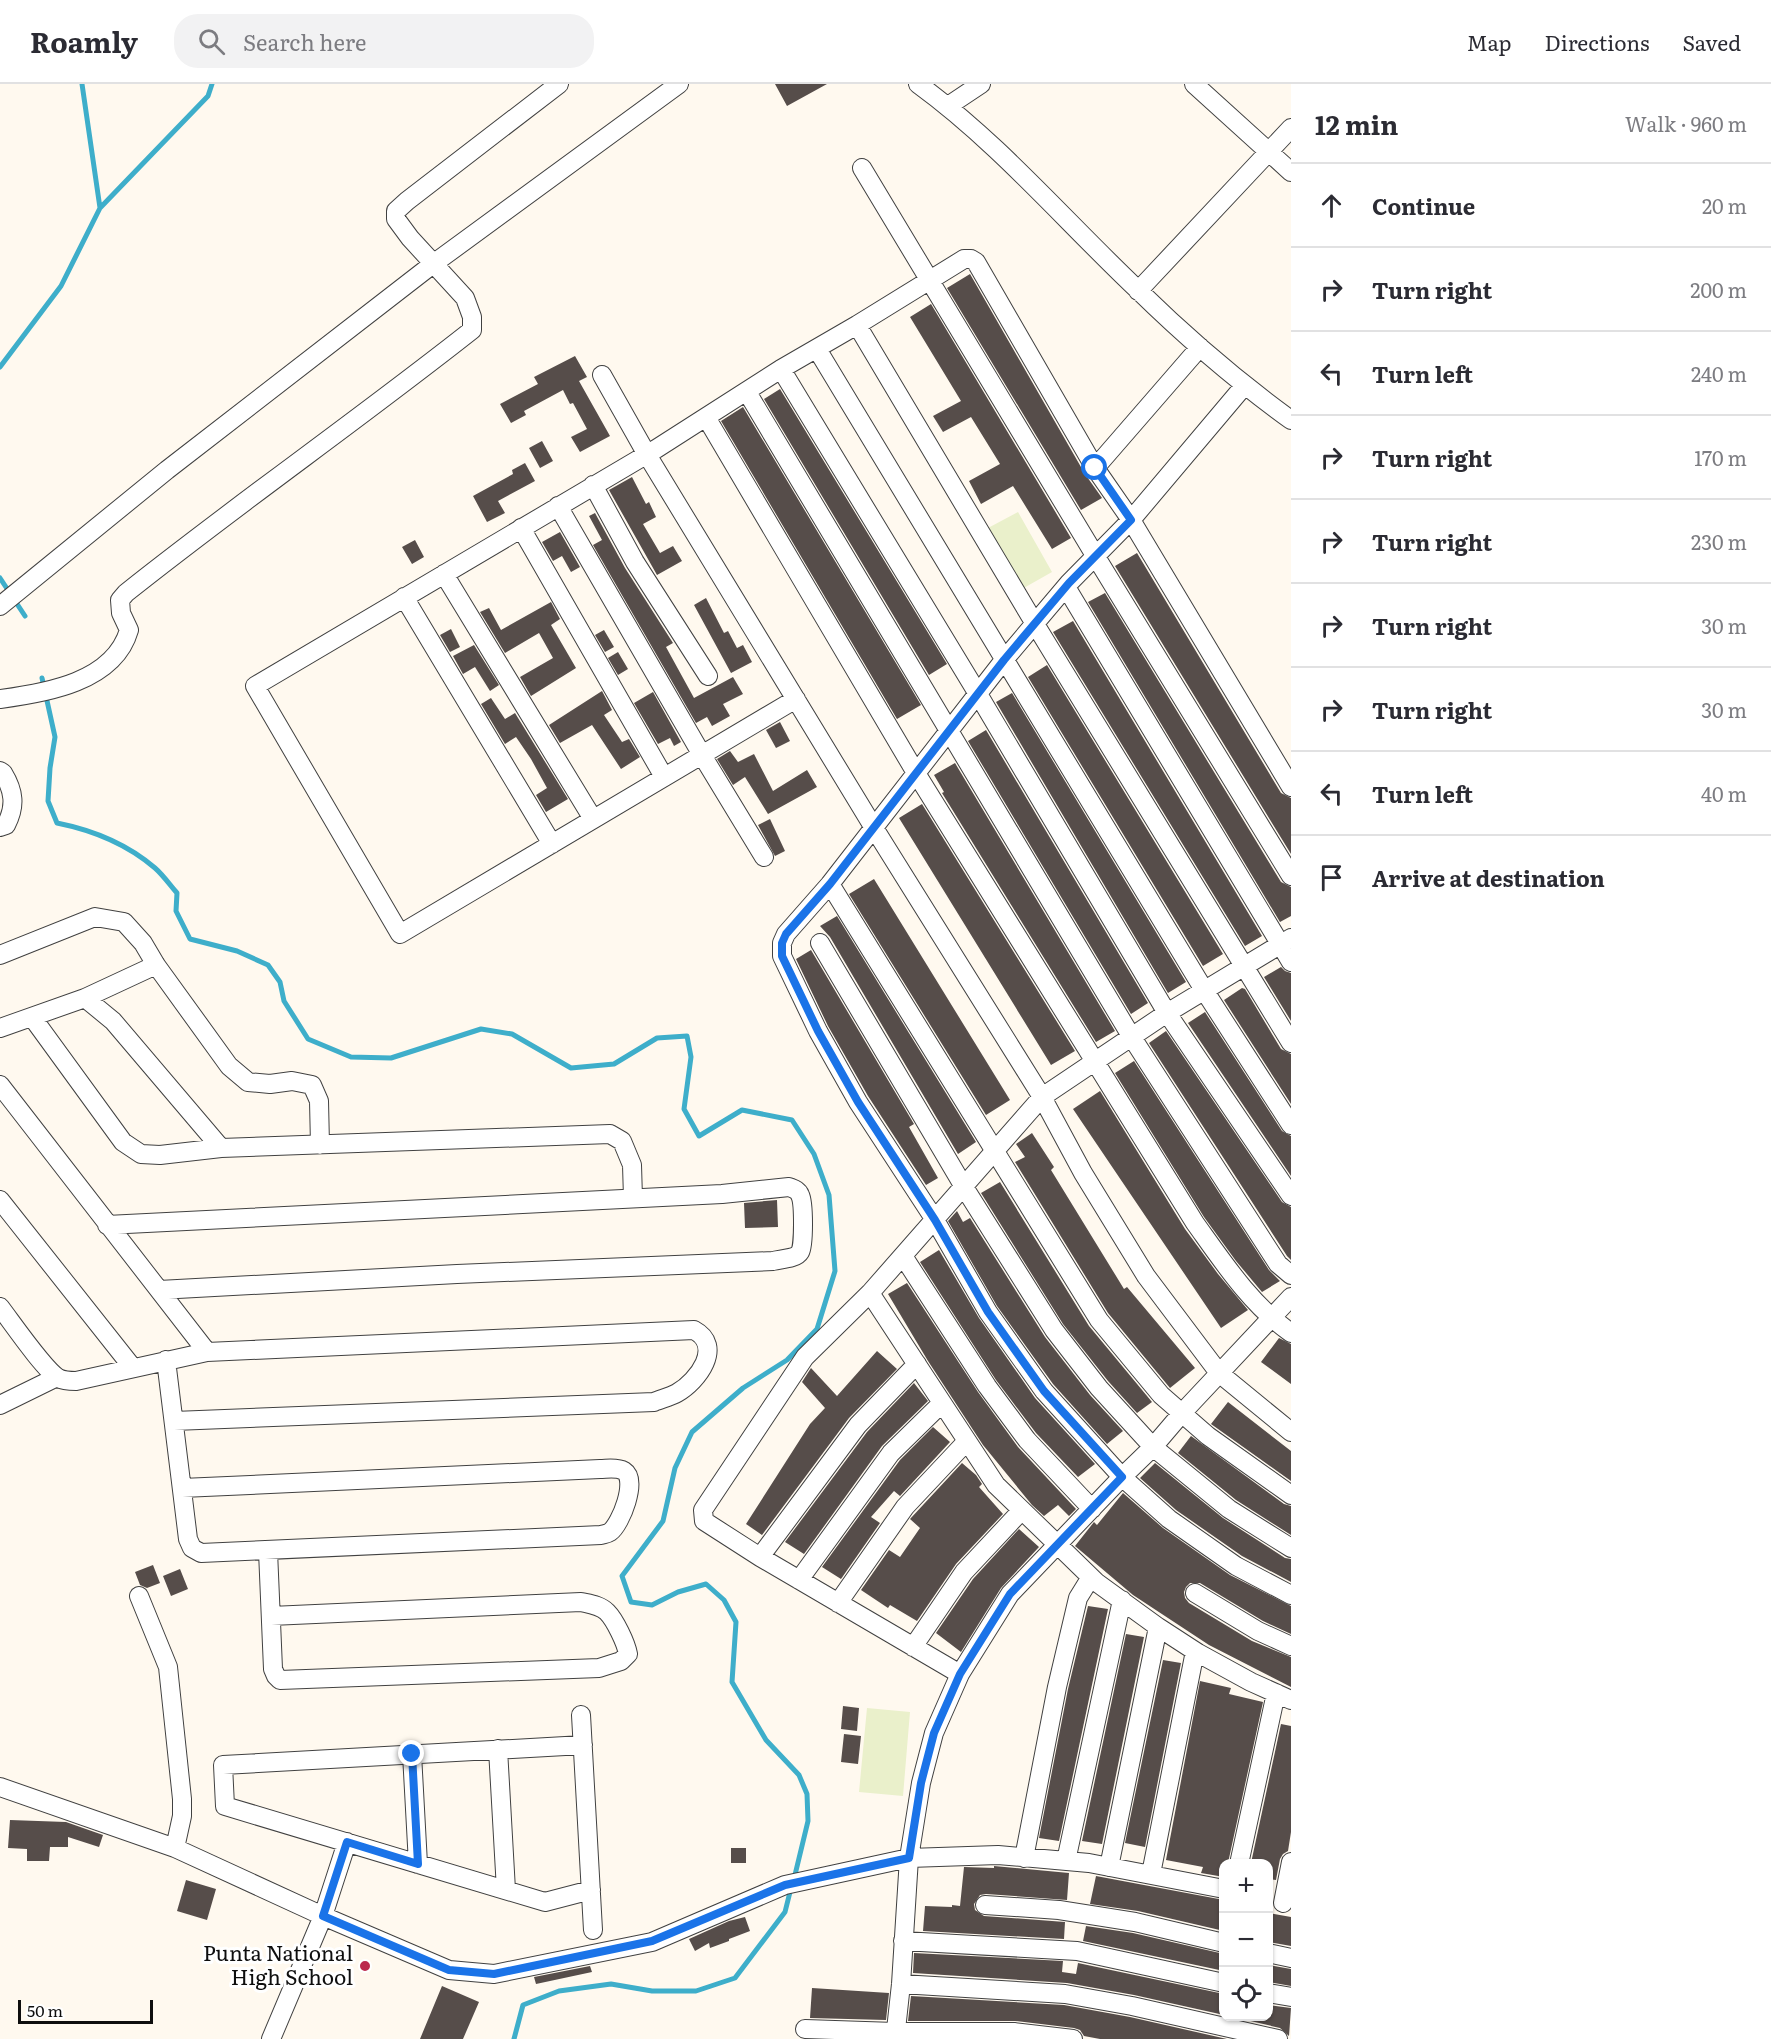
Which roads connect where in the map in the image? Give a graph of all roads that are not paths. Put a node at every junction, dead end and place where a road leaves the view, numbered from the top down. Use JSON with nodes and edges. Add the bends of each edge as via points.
{"nodes":[{"id":1,"x":559,"y":84,"type":"edge"},
{"id":2,"x":679,"y":84,"type":"edge"},
{"id":3,"x":918,"y":84,"type":"edge"},
{"id":4,"x":981,"y":84,"type":"edge"},
{"id":5,"x":1194,"y":84,"type":"edge"},
{"id":6,"x":948,"y":106,"type":"junction"},
{"id":7,"x":1291,"y":128,"type":"edge"},
{"id":8,"x":1268,"y":153,"type":"junction"},
{"id":9,"x":862,"y":168,"type":"dead end"},
{"id":10,"x":1291,"y":172,"type":"edge"},
{"id":11,"x":433,"y":264,"type":"junction"},
{"id":12,"x":930,"y":281,"type":"junction"},
{"id":13,"x":1138,"y":291,"type":"junction"},
{"id":14,"x":857,"y":325,"type":"junction"},
{"id":15,"x":1200,"y":347,"type":"junction"},
{"id":16,"x":817,"y":349,"type":"junction"},
{"id":17,"x":781,"y":369,"type":"junction"},
{"id":18,"x":602,"y":375,"type":"dead end"},
{"id":19,"x":1244,"y":386,"type":"junction"},
{"id":20,"x":747,"y":392,"type":"junction"},
{"id":21,"x":706,"y":417,"type":"junction"},
{"id":22,"x":1291,"y":420,"type":"edge"},
{"id":23,"x":646,"y":453,"type":"junction"},
{"id":24,"x":1095,"y":468,"type":"junction"},
{"id":25,"x":593,"y":485,"type":"junction"},
{"id":26,"x":558,"y":506,"type":"junction"},
{"id":27,"x":1131,"y":520,"type":"junction"},
{"id":28,"x":521,"y":528,"type":"junction"},
{"id":29,"x":1096,"y":557,"type":"junction"},
{"id":30,"x":444,"y":574,"type":"junction"},
{"id":31,"x":1066,"y":587,"type":"junction"},
{"id":32,"x":404,"y":597,"type":"junction"},
{"id":33,"x":0,"y":606,"type":"edge"},
{"id":34,"x":1035,"y":624,"type":"junction"},
{"id":35,"x":1004,"y":660,"type":"junction"},
{"id":36,"x":708,"y":676,"type":"dead end"},
{"id":37,"x":978,"y":694,"type":"junction"},
{"id":38,"x":0,"y":699,"type":"edge"},
{"id":39,"x":796,"y":699,"type":"junction"},
{"id":40,"x":948,"y":732,"type":"junction"},
{"id":41,"x":702,"y":755,"type":"junction"},
{"id":42,"x":0,"y":771,"type":"edge"},
{"id":43,"x":916,"y":773,"type":"junction"},
{"id":44,"x":664,"y":777,"type":"junction"},
{"id":45,"x":1291,"y":786,"type":"edge"},
{"id":46,"x":593,"y":819,"type":"junction"},
{"id":47,"x":0,"y":827,"type":"edge"},
{"id":48,"x":874,"y":828,"type":"junction"},
{"id":49,"x":552,"y":844,"type":"junction"},
{"id":50,"x":764,"y":857,"type":"dead end"},
{"id":51,"x":1291,"y":876,"type":"edge"},
{"id":52,"x":830,"y":884,"type":"junction"},
{"id":53,"x":1286,"y":941,"type":"edge"},
{"id":54,"x":820,"y":944,"type":"dead end"},
{"id":55,"x":0,"y":955,"type":"edge"},
{"id":56,"x":1291,"y":962,"type":"edge"},
{"id":57,"x":156,"y":965,"type":"junction"},
{"id":58,"x":1244,"y":967,"type":"junction"},
{"id":59,"x":1204,"y":990,"type":"junction"},
{"id":60,"x":85,"y":998,"type":"junction"},
{"id":61,"x":1167,"y":1013,"type":"junction"},
{"id":62,"x":32,"y":1017,"type":"junction"},
{"id":63,"x":0,"y":1029,"type":"edge"},
{"id":64,"x":1131,"y":1036,"type":"junction"},
{"id":65,"x":1291,"y":1043,"type":"edge"},
{"id":66,"x":1095,"y":1061,"type":"junction"},
{"id":67,"x":0,"y":1084,"type":"edge"},
{"id":68,"x":1042,"y":1097,"type":"junction"},
{"id":69,"x":1291,"y":1125,"type":"edge"},
{"id":70,"x":320,"y":1145,"type":"junction"},
{"id":71,"x":221,"y":1148,"type":"junction"},
{"id":72,"x":995,"y":1153,"type":"junction"},
{"id":73,"x":964,"y":1187,"type":"junction"},
{"id":74,"x":1291,"y":1196,"type":"edge"},
{"id":75,"x":633,"y":1198,"type":"junction"},
{"id":76,"x":0,"y":1200,"type":"edge"},
{"id":77,"x":935,"y":1220,"type":"junction"},
{"id":78,"x":107,"y":1225,"type":"junction"},
{"id":79,"x":903,"y":1256,"type":"junction"},
{"id":80,"x":1291,"y":1275,"type":"edge"},
{"id":81,"x":159,"y":1290,"type":"junction"},
{"id":82,"x":870,"y":1293,"type":"junction"},
{"id":83,"x":1291,"y":1297,"type":"edge"},
{"id":84,"x":0,"y":1307,"type":"edge"},
{"id":85,"x":1271,"y":1318,"type":"junction"},
{"id":86,"x":1291,"y":1333,"type":"edge"},
{"id":87,"x":207,"y":1353,"type":"junction"},
{"id":88,"x":166,"y":1360,"type":"junction"},
{"id":89,"x":917,"y":1364,"type":"junction"},
{"id":90,"x":133,"y":1368,"type":"junction"},
{"id":91,"x":1219,"y":1373,"type":"junction"},
{"id":92,"x":57,"y":1377,"type":"junction"},
{"id":93,"x":942,"y":1403,"type":"junction"},
{"id":94,"x":0,"y":1405,"type":"edge"},
{"id":95,"x":1182,"y":1413,"type":"junction"},
{"id":96,"x":174,"y":1421,"type":"junction"},
{"id":97,"x":1291,"y":1431,"type":"edge"},
{"id":98,"x":967,"y":1441,"type":"junction"},
{"id":99,"x":1153,"y":1447,"type":"junction"},
{"id":100,"x":1122,"y":1477,"type":"junction"},
{"id":101,"x":182,"y":1488,"type":"junction"},
{"id":102,"x":1291,"y":1495,"type":"edge"},
{"id":103,"x":1092,"y":1509,"type":"junction"},
{"id":104,"x":1022,"y":1510,"type":"junction"},
{"id":105,"x":1058,"y":1545,"type":"junction"},
{"id":106,"x":1291,"y":1548,"type":"edge"},
{"id":107,"x":267,"y":1551,"type":"junction"},
{"id":108,"x":760,"y":1557,"type":"junction"},
{"id":109,"x":1092,"y":1577,"type":"junction"},
{"id":110,"x":799,"y":1580,"type":"junction"},
{"id":111,"x":1195,"y":1593,"type":"dead end"},
{"id":112,"x":1291,"y":1595,"type":"edge"},
{"id":113,"x":139,"y":1596,"type":"dead end"},
{"id":114,"x":1122,"y":1600,"type":"junction"},
{"id":115,"x":838,"y":1603,"type":"junction"},
{"id":116,"x":271,"y":1616,"type":"junction"},
{"id":117,"x":1158,"y":1627,"type":"junction"},
{"id":118,"x":1291,"y":1646,"type":"edge"},
{"id":119,"x":913,"y":1647,"type":"junction"},
{"id":120,"x":1195,"y":1651,"type":"junction"},
{"id":121,"x":960,"y":1674,"type":"junction"},
{"id":122,"x":1284,"y":1697,"type":"edge"},
{"id":123,"x":581,"y":1715,"type":"dead end"},
{"id":124,"x":582,"y":1745,"type":"junction"},
{"id":125,"x":498,"y":1749,"type":"junction"},
{"id":126,"x":412,"y":1754,"type":"junction"},
{"id":127,"x":0,"y":1787,"type":"edge"},
{"id":128,"x":347,"y":1842,"type":"junction"},
{"id":129,"x":175,"y":1848,"type":"junction"},
{"id":130,"x":909,"y":1858,"type":"junction"},
{"id":131,"x":1024,"y":1858,"type":"junction"},
{"id":132,"x":1240,"y":1859,"type":"edge"},
{"id":133,"x":1066,"y":1861,"type":"junction"},
{"id":134,"x":1291,"y":1862,"type":"edge"},
{"id":135,"x":418,"y":1864,"type":"junction"},
{"id":136,"x":1109,"y":1867,"type":"junction"},
{"id":137,"x":1151,"y":1874,"type":"junction"},
{"id":138,"x":1219,"y":1888,"type":"edge"},
{"id":139,"x":506,"y":1890,"type":"junction"},
{"id":140,"x":591,"y":1890,"type":"junction"},
{"id":141,"x":1281,"y":1902,"type":"edge"},
{"id":142,"x":985,"y":1905,"type":"dead end"},
{"id":143,"x":323,"y":1916,"type":"junction"},
{"id":144,"x":593,"y":1930,"type":"dead end"},
{"id":145,"x":903,"y":1941,"type":"junction"},
{"id":146,"x":1219,"y":1942,"type":"edge"},
{"id":147,"x":1273,"y":1954,"type":"edge"},
{"id":148,"x":1291,"y":1958,"type":"edge"},
{"id":149,"x":1219,"y":1982,"type":"edge"},
{"id":150,"x":901,"y":1984,"type":"junction"},
{"id":151,"x":1273,"y":1994,"type":"edge"},
{"id":152,"x":1291,"y":1997,"type":"edge"},
{"id":153,"x":805,"y":2029,"type":"dead end"},
{"id":154,"x":895,"y":2036,"type":"edge"},
{"id":155,"x":271,"y":2039,"type":"edge"},
{"id":156,"x":1073,"y":2039,"type":"edge"},
{"id":157,"x":1278,"y":2039,"type":"edge"}],
"edges":[{"from":1,"to":11,"type":"street","via":[[396,211],[396,219]]},
{"from":2,"to":11,"type":"street"},
{"from":3,"to":6,"type":"street"},
{"from":4,"to":6,"type":"street"},
{"from":5,"to":8,"type":"street"},
{"from":6,"to":13,"type":"street","via":[[1005,157]]},
{"from":7,"to":8,"type":"street"},
{"from":8,"to":10,"type":"street"},
{"from":8,"to":13,"type":"street"},
{"from":9,"to":12,"type":"street"},
{"from":11,"to":33,"type":"street","via":[[167,470]]},
{"from":11,"to":38,"type":"street","via":[[465,298],[472,330],[126,593],[120,600],[121,613],[129,630],[124,645],[104,666],[71,685]]},
{"from":12,"to":14,"type":"street"},
{"from":12,"to":24,"type":"street","via":[[964,259],[976,262]]},
{"from":12,"to":29,"type":"street"},
{"from":13,"to":15,"type":"street"},
{"from":14,"to":16,"type":"street"},
{"from":14,"to":34,"type":"street"},
{"from":15,"to":19,"type":"street"},
{"from":15,"to":24,"type":"street"},
{"from":16,"to":17,"type":"street"},
{"from":16,"to":35,"type":"street"},
{"from":17,"to":20,"type":"street"},
{"from":17,"to":37,"type":"street"},
{"from":18,"to":23,"type":"street"},
{"from":19,"to":22,"type":"street"},
{"from":19,"to":27,"type":"street"},
{"from":20,"to":21,"type":"street"},
{"from":20,"to":40,"type":"street"},
{"from":21,"to":23,"type":"street"},
{"from":21,"to":43,"type":"street"},
{"from":23,"to":25,"type":"street"},
{"from":23,"to":39,"type":"street"},
{"from":24,"to":27,"type":"street"},
{"from":25,"to":26,"type":"street"},
{"from":25,"to":36,"type":"street","via":[[635,562]]},
{"from":26,"to":28,"type":"street"},
{"from":26,"to":41,"type":"street"},
{"from":27,"to":29,"type":"street"},
{"from":27,"to":45,"type":"street"},
{"from":28,"to":30,"type":"street"},
{"from":28,"to":44,"type":"street"},
{"from":29,"to":31,"type":"street"},
{"from":29,"to":51,"type":"street"},
{"from":30,"to":32,"type":"street"},
{"from":30,"to":46,"type":"street"},
{"from":31,"to":34,"type":"street"},
{"from":31,"to":53,"type":"street"},
{"from":32,"to":49,"type":"street"},
{"from":32,"to":49,"type":"street","via":[[255,686],[400,934]]},
{"from":34,"to":35,"type":"street"},
{"from":34,"to":58,"type":"street"},
{"from":35,"to":37,"type":"street"},
{"from":35,"to":59,"type":"street"},
{"from":37,"to":40,"type":"street"},
{"from":37,"to":61,"type":"street"},
{"from":39,"to":41,"type":"street"},
{"from":39,"to":48,"type":"street"},
{"from":40,"to":43,"type":"street"},
{"from":40,"to":64,"type":"street"},
{"from":41,"to":44,"type":"street"},
{"from":41,"to":50,"type":"street"},
{"from":42,"to":47,"type":"street","via":[[10,783],[13,797],[11,814],[6,825]]},
{"from":43,"to":48,"type":"street"},
{"from":43,"to":66,"type":"street"},
{"from":44,"to":46,"type":"street"},
{"from":46,"to":49,"type":"street"},
{"from":48,"to":52,"type":"street"},
{"from":48,"to":68,"type":"street"},
{"from":52,"to":72,"type":"street"},
{"from":52,"to":77,"type":"street","via":[[786,934],[782,956],[858,1102]]},
{"from":53,"to":56,"type":"street"},
{"from":53,"to":58,"type":"street"},
{"from":54,"to":73,"type":"street"},
{"from":55,"to":57,"type":"street","via":[[95,917],[124,922]]},
{"from":57,"to":60,"type":"street"},
{"from":57,"to":70,"type":"street","via":[[229,1066],[248,1082],[292,1081],[312,1085],[319,1101]]},
{"from":58,"to":59,"type":"street"},
{"from":58,"to":65,"type":"street"},
{"from":59,"to":61,"type":"street"},
{"from":59,"to":69,"type":"street"},
{"from":60,"to":62,"type":"street"},
{"from":60,"to":71,"type":"street","via":[[113,1021]]},
{"from":61,"to":64,"type":"street"},
{"from":61,"to":74,"type":"street"},
{"from":62,"to":63,"type":"street"},
{"from":62,"to":71,"type":"street","via":[[123,1142],[141,1154]]},
{"from":64,"to":66,"type":"street"},
{"from":64,"to":80,"type":"street","via":[[1278,1264]]},
{"from":66,"to":68,"type":"street"},
{"from":66,"to":85,"type":"street","via":[[1195,1223]]},
{"from":67,"to":78,"type":"street"},
{"from":68,"to":72,"type":"street"},
{"from":68,"to":91,"type":"street","via":[[1146,1276]]},
{"from":70,"to":71,"type":"street"},
{"from":70,"to":75,"type":"street","via":[[610,1134],[622,1141],[632,1165]]},
{"from":72,"to":73,"type":"street"},
{"from":72,"to":95,"type":"street","via":[[1100,1320],[1161,1395]]},
{"from":73,"to":77,"type":"street"},
{"from":73,"to":99,"type":"street","via":[[1054,1330],[1099,1388]]},
{"from":75,"to":78,"type":"street"},
{"from":75,"to":81,"type":"street","via":[[789,1187],[802,1198],[800,1252],[773,1261]]},
{"from":76,"to":90,"type":"street"},
{"from":77,"to":79,"type":"street"},
{"from":77,"to":100,"type":"street","via":[[988,1312],[1044,1391]]},
{"from":78,"to":81,"type":"street"},
{"from":79,"to":82,"type":"street"},
{"from":79,"to":103,"type":"street","via":[[993,1395],[1027,1440]]},
{"from":81,"to":87,"type":"street"},
{"from":82,"to":89,"type":"street"},
{"from":82,"to":108,"type":"street","via":[[806,1357],[703,1510],[704,1521]]},
{"from":83,"to":85,"type":"street"},
{"from":84,"to":92,"type":"street"},
{"from":85,"to":86,"type":"street"},
{"from":85,"to":91,"type":"street"},
{"from":87,"to":88,"type":"street"},
{"from":87,"to":96,"type":"street","via":[[694,1330],[709,1345],[708,1356],[695,1377],[677,1393],[654,1402]]},
{"from":88,"to":90,"type":"street"},
{"from":88,"to":96,"type":"street"},
{"from":89,"to":93,"type":"street"},
{"from":89,"to":108,"type":"street","via":[[858,1425]]},
{"from":90,"to":92,"type":"street","via":[[76,1381]]},
{"from":91,"to":95,"type":"street"},
{"from":91,"to":97,"type":"street"},
{"from":92,"to":94,"type":"street"},
{"from":93,"to":98,"type":"street"},
{"from":93,"to":110,"type":"street","via":[[891,1453]]},
{"from":95,"to":99,"type":"street"},
{"from":95,"to":102,"type":"street"},
{"from":96,"to":101,"type":"street"},
{"from":98,"to":104,"type":"street","via":[[996,1485]]},
{"from":98,"to":115,"type":"street","via":[[905,1507]]},
{"from":99,"to":100,"type":"street"},
{"from":99,"to":106,"type":"street","via":[[1229,1509]]},
{"from":100,"to":103,"type":"street"},
{"from":100,"to":112,"type":"street","via":[[1169,1519],[1236,1566]]},
{"from":101,"to":107,"type":"street","via":[[192,1548],[213,1554]]},
{"from":101,"to":107,"type":"street","via":[[600,1469],[619,1469],[629,1477],[629,1496],[620,1517],[611,1531],[601,1535]]},
{"from":103,"to":105,"type":"street"},
{"from":104,"to":105,"type":"street"},
{"from":104,"to":119,"type":"street","via":[[964,1572]]},
{"from":105,"to":109,"type":"street"},
{"from":105,"to":121,"type":"street","via":[[1010,1594]]},
{"from":107,"to":116,"type":"street"},
{"from":108,"to":110,"type":"street"},
{"from":109,"to":114,"type":"street"},
{"from":109,"to":131,"type":"street","via":[[1078,1598]]},
{"from":110,"to":115,"type":"street"},
{"from":111,"to":118,"type":"street"},
{"from":113,"to":129,"type":"street","via":[[168,1667],[182,1799]]},
{"from":114,"to":117,"type":"street"},
{"from":114,"to":133,"type":"street"},
{"from":115,"to":119,"type":"street"},
{"from":116,"to":116,"type":"street","via":[[580,1602],[607,1612],[627,1645],[628,1654],[621,1661],[599,1668],[280,1680],[273,1669]]},
{"from":117,"to":120,"type":"street"},
{"from":117,"to":136,"type":"street"},
{"from":119,"to":121,"type":"street"},
{"from":120,"to":122,"type":"street"},
{"from":120,"to":137,"type":"street"},
{"from":121,"to":130,"type":"street","via":[[934,1733]]},
{"from":122,"to":132,"type":"street"},
{"from":123,"to":124,"type":"street"},
{"from":124,"to":125,"type":"street"},
{"from":124,"to":140,"type":"street"},
{"from":125,"to":126,"type":"street"},
{"from":125,"to":139,"type":"street"},
{"from":126,"to":128,"type":"street","via":[[223,1765],[225,1806]]},
{"from":126,"to":135,"type":"street"},
{"from":127,"to":129,"type":"street"},
{"from":128,"to":135,"type":"street"},
{"from":128,"to":143,"type":"street"},
{"from":129,"to":143,"type":"street"},
{"from":130,"to":131,"type":"street"},
{"from":130,"to":143,"type":"street","via":[[794,1883],[652,1941],[494,1974],[449,1970]]},
{"from":130,"to":145,"type":"street"},
{"from":131,"to":133,"type":"street"},
{"from":133,"to":136,"type":"street"},
{"from":134,"to":141,"type":"street"},
{"from":135,"to":139,"type":"street"},
{"from":136,"to":137,"type":"street"},
{"from":137,"to":138,"type":"street"},
{"from":139,"to":140,"type":"street","via":[[545,1902]]},
{"from":140,"to":144,"type":"street"},
{"from":142,"to":146,"type":"street","via":[[1059,1910],[1135,1922]]},
{"from":143,"to":155,"type":"street"},
{"from":145,"to":149,"type":"street","via":[[1077,1951]]},
{"from":145,"to":150,"type":"street"},
{"from":147,"to":148,"type":"street"},
{"from":150,"to":154,"type":"street"},
{"from":150,"to":157,"type":"street","via":[[1065,1994]]},
{"from":151,"to":152,"type":"street"},
{"from":153,"to":154,"type":"street"},
{"from":154,"to":156,"type":"street","via":[[1014,2032]]}]}
